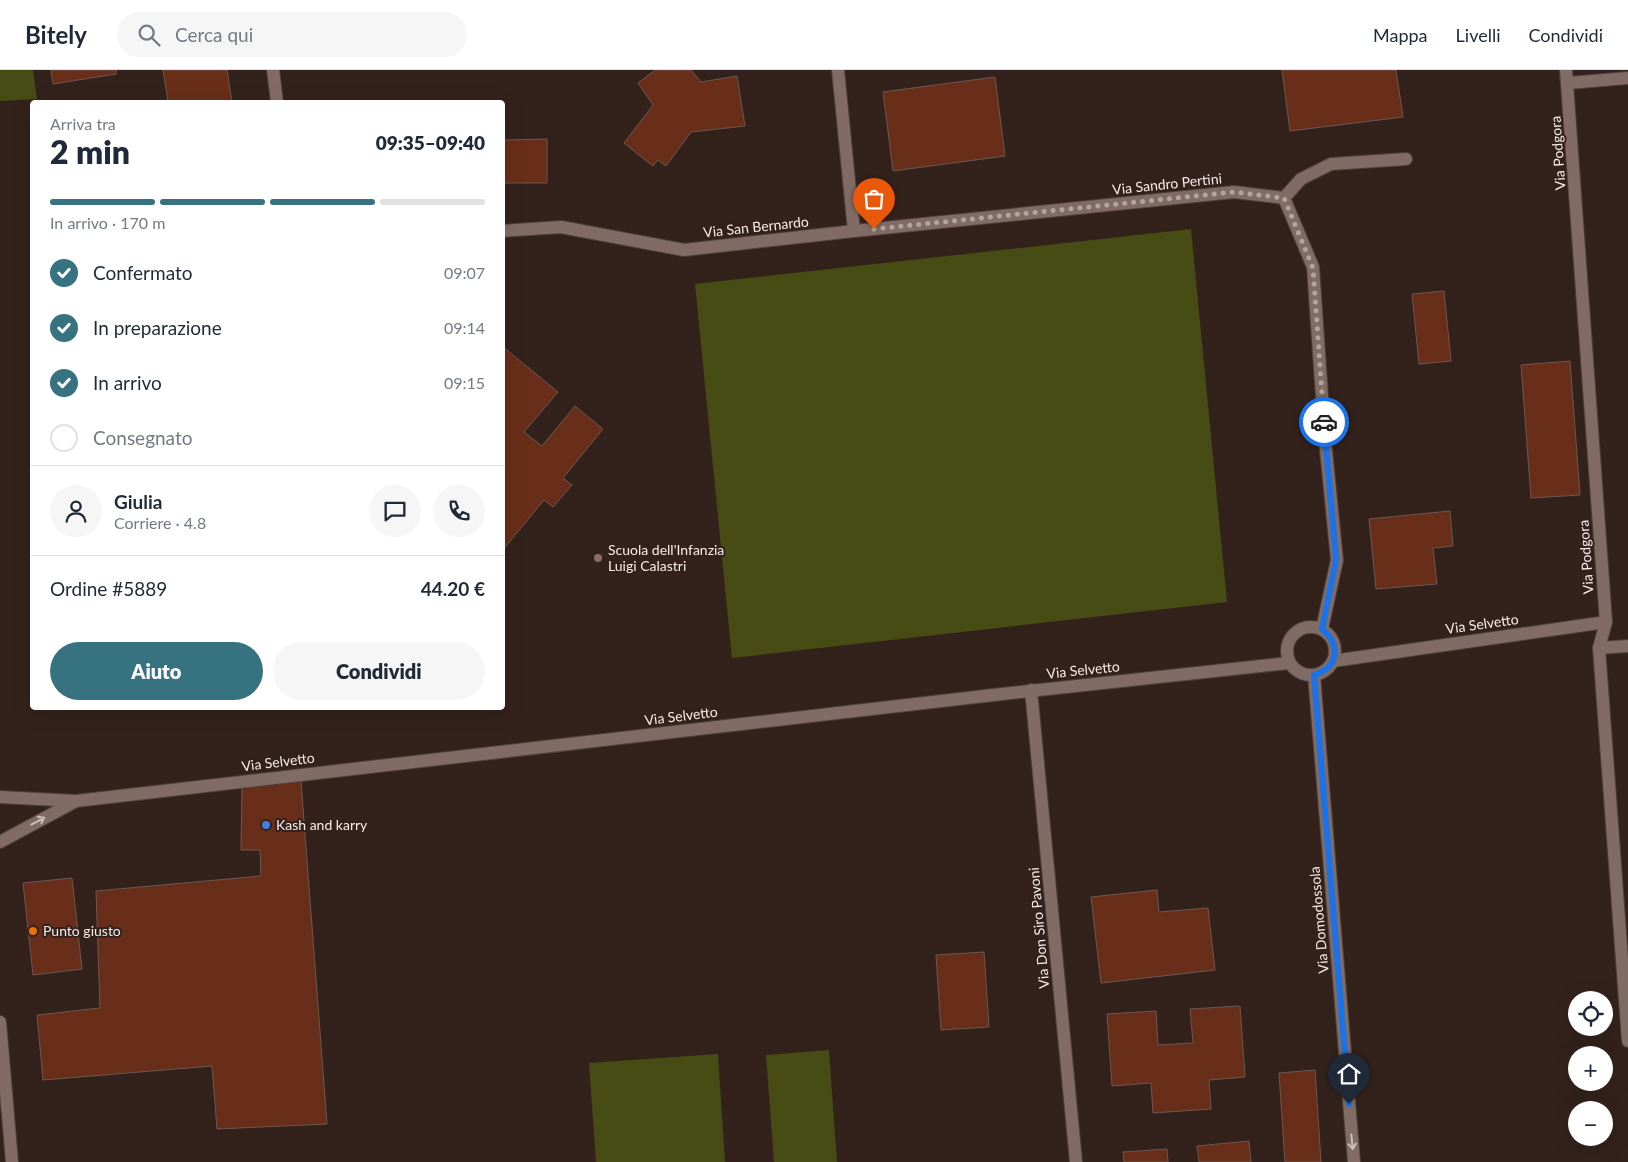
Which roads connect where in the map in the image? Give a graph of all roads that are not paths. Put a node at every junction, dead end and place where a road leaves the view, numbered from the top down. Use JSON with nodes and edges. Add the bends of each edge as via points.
{"nodes":[{"id":1,"x":273,"y":70,"type":"edge"},
{"id":2,"x":838,"y":70,"type":"edge"},
{"id":3,"x":1567,"y":76,"type":"edge"},
{"id":4,"x":1628,"y":78,"type":"edge"},
{"id":5,"x":278,"y":100,"type":"edge"},
{"id":6,"x":1406,"y":159,"type":"dead end"},
{"id":7,"x":1284,"y":198,"type":"junction"},
{"id":8,"x":505,"y":231,"type":"edge"},
{"id":9,"x":854,"y":231,"type":"junction"},
{"id":10,"x":1606,"y":622,"type":"junction"},
{"id":11,"x":1322,"y":629,"type":"junction"},
{"id":12,"x":1628,"y":646,"type":"edge"},
{"id":13,"x":1599,"y":648,"type":"junction"},
{"id":14,"x":1333,"y":661,"type":"junction"},
{"id":15,"x":1290,"y":663,"type":"junction"},
{"id":16,"x":1314,"y":675,"type":"junction"},
{"id":17,"x":1031,"y":690,"type":"junction"},
{"id":18,"x":0,"y":797,"type":"edge"},
{"id":19,"x":76,"y":801,"type":"junction"},
{"id":20,"x":0,"y":842,"type":"edge"},
{"id":21,"x":0,"y":1022,"type":"edge"},
{"id":22,"x":1628,"y":1041,"type":"edge"},
{"id":23,"x":12,"y":1162,"type":"edge"},
{"id":24,"x":1076,"y":1162,"type":"edge"},
{"id":25,"x":1354,"y":1162,"type":"edge"}],
"edges":[{"from":1,"to":5,"type":"street"},
{"from":2,"to":9,"type":"street"},
{"from":3,"to":4,"type":"street"},
{"from":3,"to":10,"type":"street","name":"Via Podgora"},
{"from":6,"to":7,"type":"street","via":[[1331,164],[1301,179]]},
{"from":7,"to":9,"type":"street","name":"Via Sandro Pertini","via":[[1234,192]]},
{"from":7,"to":11,"type":"street","via":[[1313,268],[1336,560]]},
{"from":8,"to":9,"type":"street","name":"Via San Bernardo","via":[[561,227],[684,250]]},
{"from":10,"to":13,"type":"street","name":"Via Podgora"},
{"from":10,"to":14,"type":"street","name":"Via Selvetto"},
{"from":11,"to":14,"type":"street","via":[[1333,640]]},
{"from":11,"to":15,"type":"street","via":[[1307,627],[1293,634],[1286,648]]},
{"from":12,"to":13,"type":"street"},
{"from":13,"to":22,"type":"street","name":"Via Podgora"},
{"from":14,"to":16,"type":"street"},
{"from":15,"to":16,"type":"street","via":[[1300,672]]},
{"from":15,"to":17,"type":"street","name":"Via Selvetto"},
{"from":16,"to":25,"type":"street","name":"Via Domodossola","one_way":true},
{"from":17,"to":19,"type":"street","name":"Via Selvetto"},
{"from":17,"to":24,"type":"street","name":"Via Don Siro Pavoni"},
{"from":18,"to":19,"type":"street","name":"Via Selvetto"},
{"from":20,"to":19,"type":"street","name":"Via Selvetto","one_way":true},
{"from":21,"to":23,"type":"street"}]}
